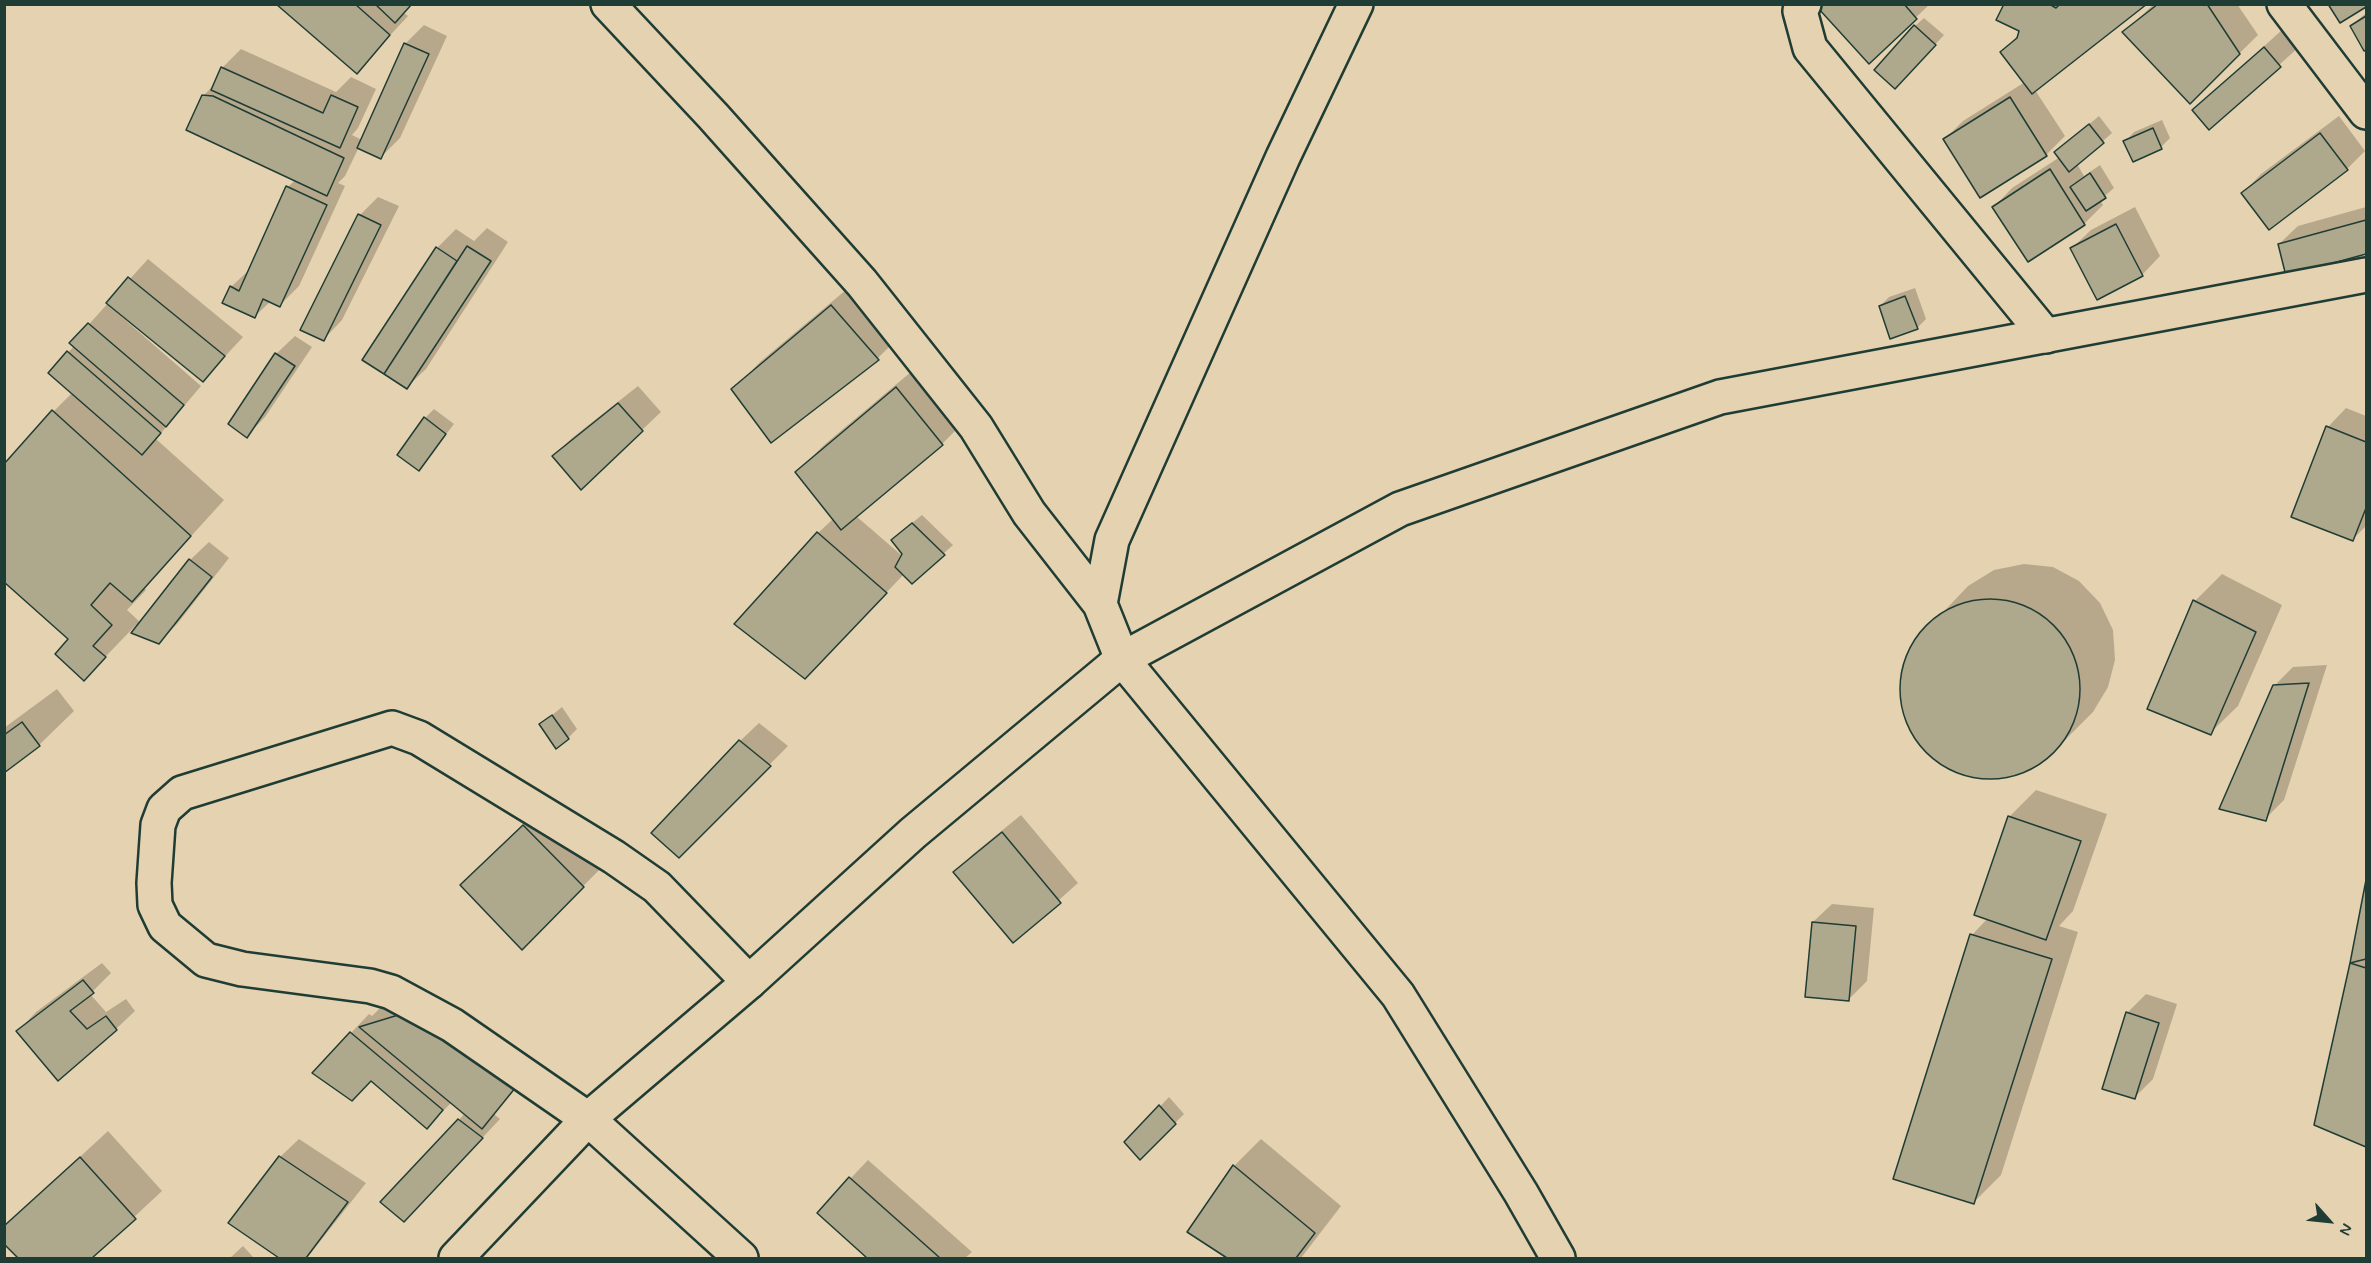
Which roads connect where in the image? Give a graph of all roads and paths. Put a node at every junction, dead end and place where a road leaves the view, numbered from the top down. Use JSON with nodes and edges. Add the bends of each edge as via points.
{"nodes":[{"id":1,"x":608,"y":4,"type":"edge"},
{"id":2,"x":1356,"y":4,"type":"edge"},
{"id":3,"x":2284,"y":4,"type":"edge"},
{"id":4,"x":1798,"y":7,"type":"edge"},
{"id":5,"x":2367,"y":112,"type":"edge"},
{"id":6,"x":2367,"y":275,"type":"edge"},
{"id":7,"x":2046,"y":336,"type":"junction"},
{"id":8,"x":1100,"y":604,"type":"junction"},
{"id":9,"x":1122,"y":659,"type":"junction"},
{"id":10,"x":749,"y":982,"type":"junction"},
{"id":11,"x":588,"y":1119,"type":"junction"},
{"id":12,"x":456,"y":1258,"type":"edge"},
{"id":13,"x":741,"y":1258,"type":"edge"},
{"id":14,"x":1558,"y":1258,"type":"edge"}],
"edges":[{"from":1,"to":8,"type":"street","via":[[862,283],[976,427],[1029,513]]},
{"from":2,"to":8,"type":"street","via":[[1282,157],[1112,540]]},
{"from":3,"to":5,"type":"street"},
{"from":4,"to":7,"type":"street","via":[[1810,48]]},
{"from":6,"to":7,"type":"street"},
{"from":7,"to":9,"type":"street","via":[[1720,397],[1400,509]]},
{"from":8,"to":9,"type":"street"},
{"from":9,"to":10,"type":"street","via":[[914,833]]},
{"from":9,"to":14,"type":"street","via":[[1398,995]]},
{"from":10,"to":11,"type":"street"},
{"from":10,"to":11,"type":"street","via":[[657,887],[419,738],[392,728],[182,793],[164,809],[158,825],[155,905],[165,926],[206,960],[392,992],[452,1025]]},
{"from":11,"to":12,"type":"street"},
{"from":11,"to":13,"type":"street"}]}
